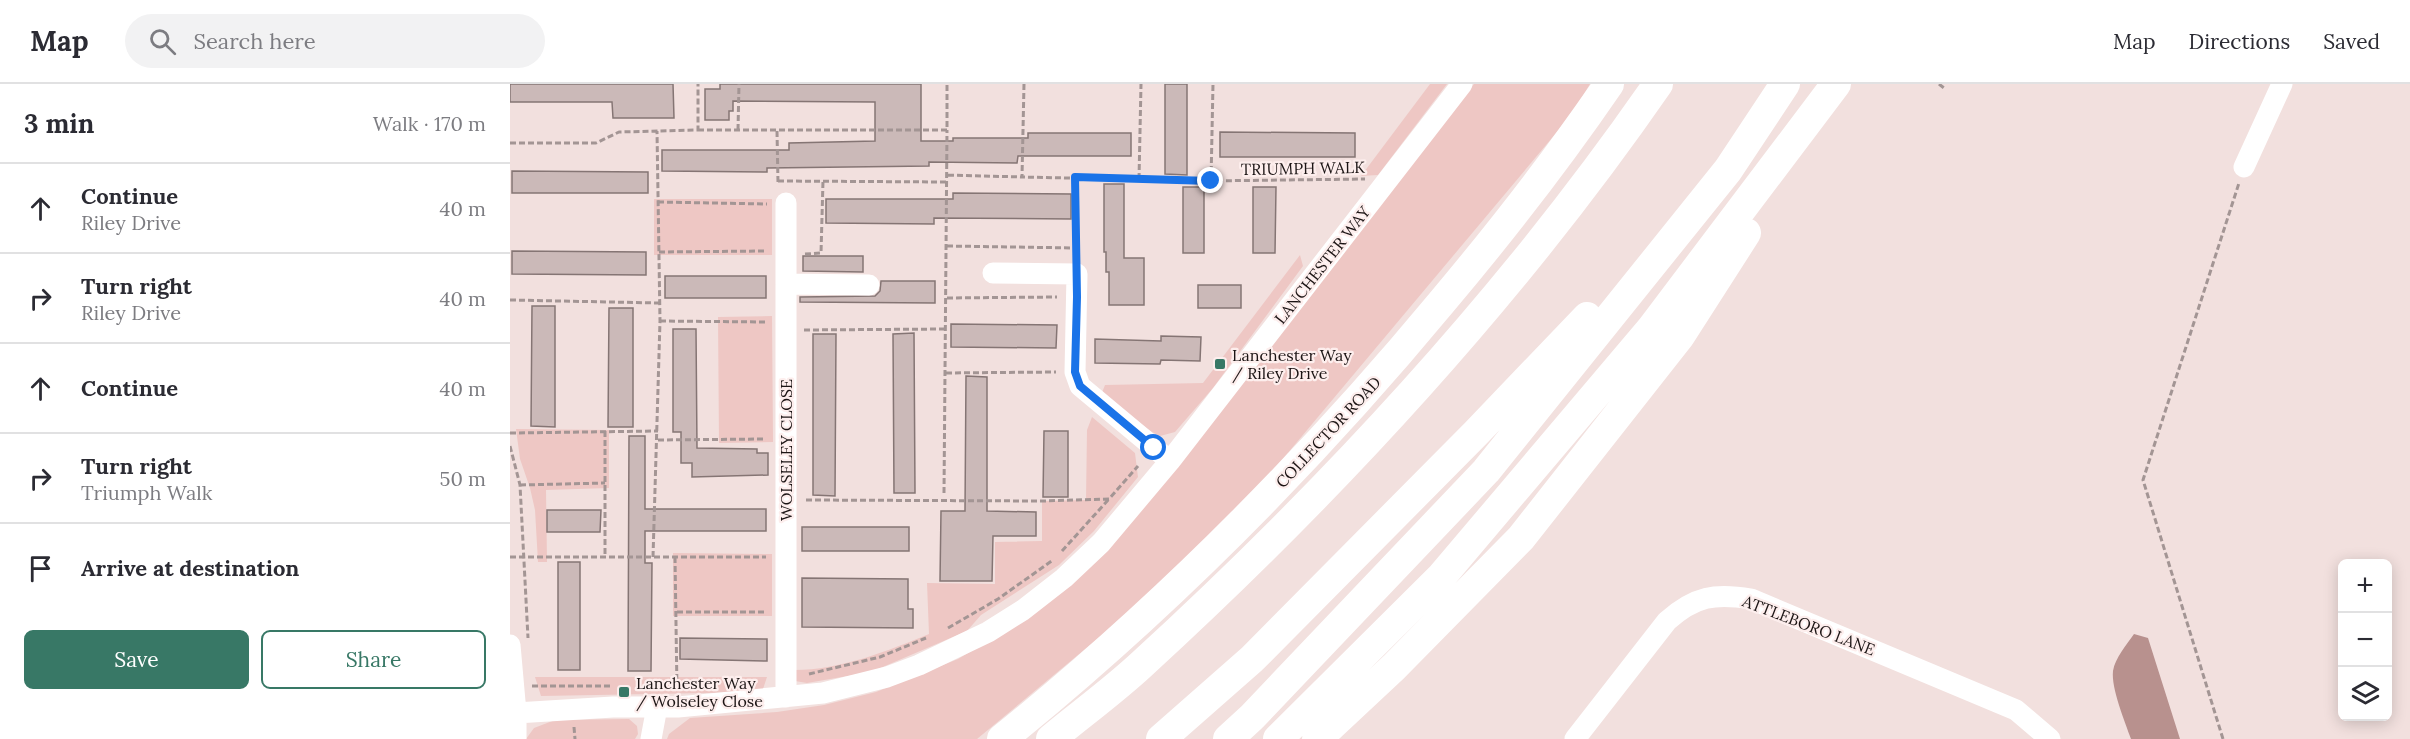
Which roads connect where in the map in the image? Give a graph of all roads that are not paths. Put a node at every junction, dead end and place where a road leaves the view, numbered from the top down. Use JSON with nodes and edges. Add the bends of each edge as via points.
{"nodes":[{"id":1,"x":1462,"y":84,"type":"edge"},
{"id":2,"x":1609,"y":84,"type":"edge"},
{"id":3,"x":1658,"y":84,"type":"edge"},
{"id":4,"x":1785,"y":84,"type":"edge"},
{"id":5,"x":1836,"y":84,"type":"edge"},
{"id":6,"x":1841,"y":84,"type":"edge"},
{"id":7,"x":2282,"y":84,"type":"edge"},
{"id":8,"x":2244,"y":167,"type":"road end"},
{"id":9,"x":1728,"y":170,"type":"junction"},
{"id":10,"x":782,"y":203,"type":"road end"},
{"id":11,"x":993,"y":273,"type":"dead end"},
{"id":12,"x":786,"y":284,"type":"junction"},
{"id":13,"x":869,"y":285,"type":"dead end"},
{"id":14,"x":1162,"y":454,"type":"junction"},
{"id":15,"x":519,"y":643,"type":"edge"},
{"id":16,"x":786,"y":697,"type":"junction"},
{"id":17,"x":671,"y":700,"type":"junction"},
{"id":18,"x":516,"y":713,"type":"junction"},
{"id":19,"x":516,"y":739,"type":"edge"},
{"id":20,"x":651,"y":739,"type":"edge"},
{"id":21,"x":1002,"y":739,"type":"edge"},
{"id":22,"x":1051,"y":739,"type":"edge"},
{"id":23,"x":1161,"y":739,"type":"edge"},
{"id":24,"x":1228,"y":739,"type":"edge"},
{"id":25,"x":1278,"y":739,"type":"edge"},
{"id":26,"x":1317,"y":739,"type":"edge"},
{"id":27,"x":1575,"y":739,"type":"edge"},
{"id":28,"x":2050,"y":739,"type":"edge"}],
"edges":[{"from":1,"to":14,"type":"street","name":"LANCHESTER WAY"},
{"from":2,"to":21,"type":"highway","name":"COLLECTOR ROAD","via":[[1481,255],[1373,385],[1248,518],[1122,638]]},
{"from":3,"to":22,"type":"highway","name":"COLLECTOR ROAD","via":[[1613,149],[1509,282],[1401,407],[1274,539],[1149,658]]},
{"from":4,"to":9,"type":"highway"},
{"from":5,"to":25,"type":"highway","via":[[1651,329],[1441,577]]},
{"from":6,"to":26,"type":"highway","via":[[1680,336],[1521,538]]},
{"from":7,"to":8,"type":"street"},
{"from":9,"to":23,"type":"highway","via":[[1468,442],[1251,659]]},
{"from":9,"to":24,"type":"highway","via":[[1486,471]]},
{"from":10,"to":12,"type":"street","name":"WOLSELEY CLOSE"},
{"from":11,"to":14,"type":"street","via":[[1077,274],[1075,372],[1080,386]]},
{"from":12,"to":13,"type":"street"},
{"from":12,"to":16,"type":"street","name":"WOLSELEY CLOSE"},
{"from":14,"to":16,"type":"street","name":"LANCHESTER WAY","via":[[1101,543],[1023,610],[988,632],[887,677],[823,693]]},
{"from":15,"to":18,"type":"street"},
{"from":16,"to":17,"type":"street","name":"LANCHESTER WAY"},
{"from":17,"to":18,"type":"street","name":"LANCHESTER WAY"},
{"from":17,"to":20,"type":"street"},
{"from":18,"to":19,"type":"street"},
{"from":27,"to":28,"type":"street","name":"ATTLEBORO LANE","via":[[1683,606],[1705,597],[1730,596],[1751,599],[1978,692],[2016,710]]}]}
